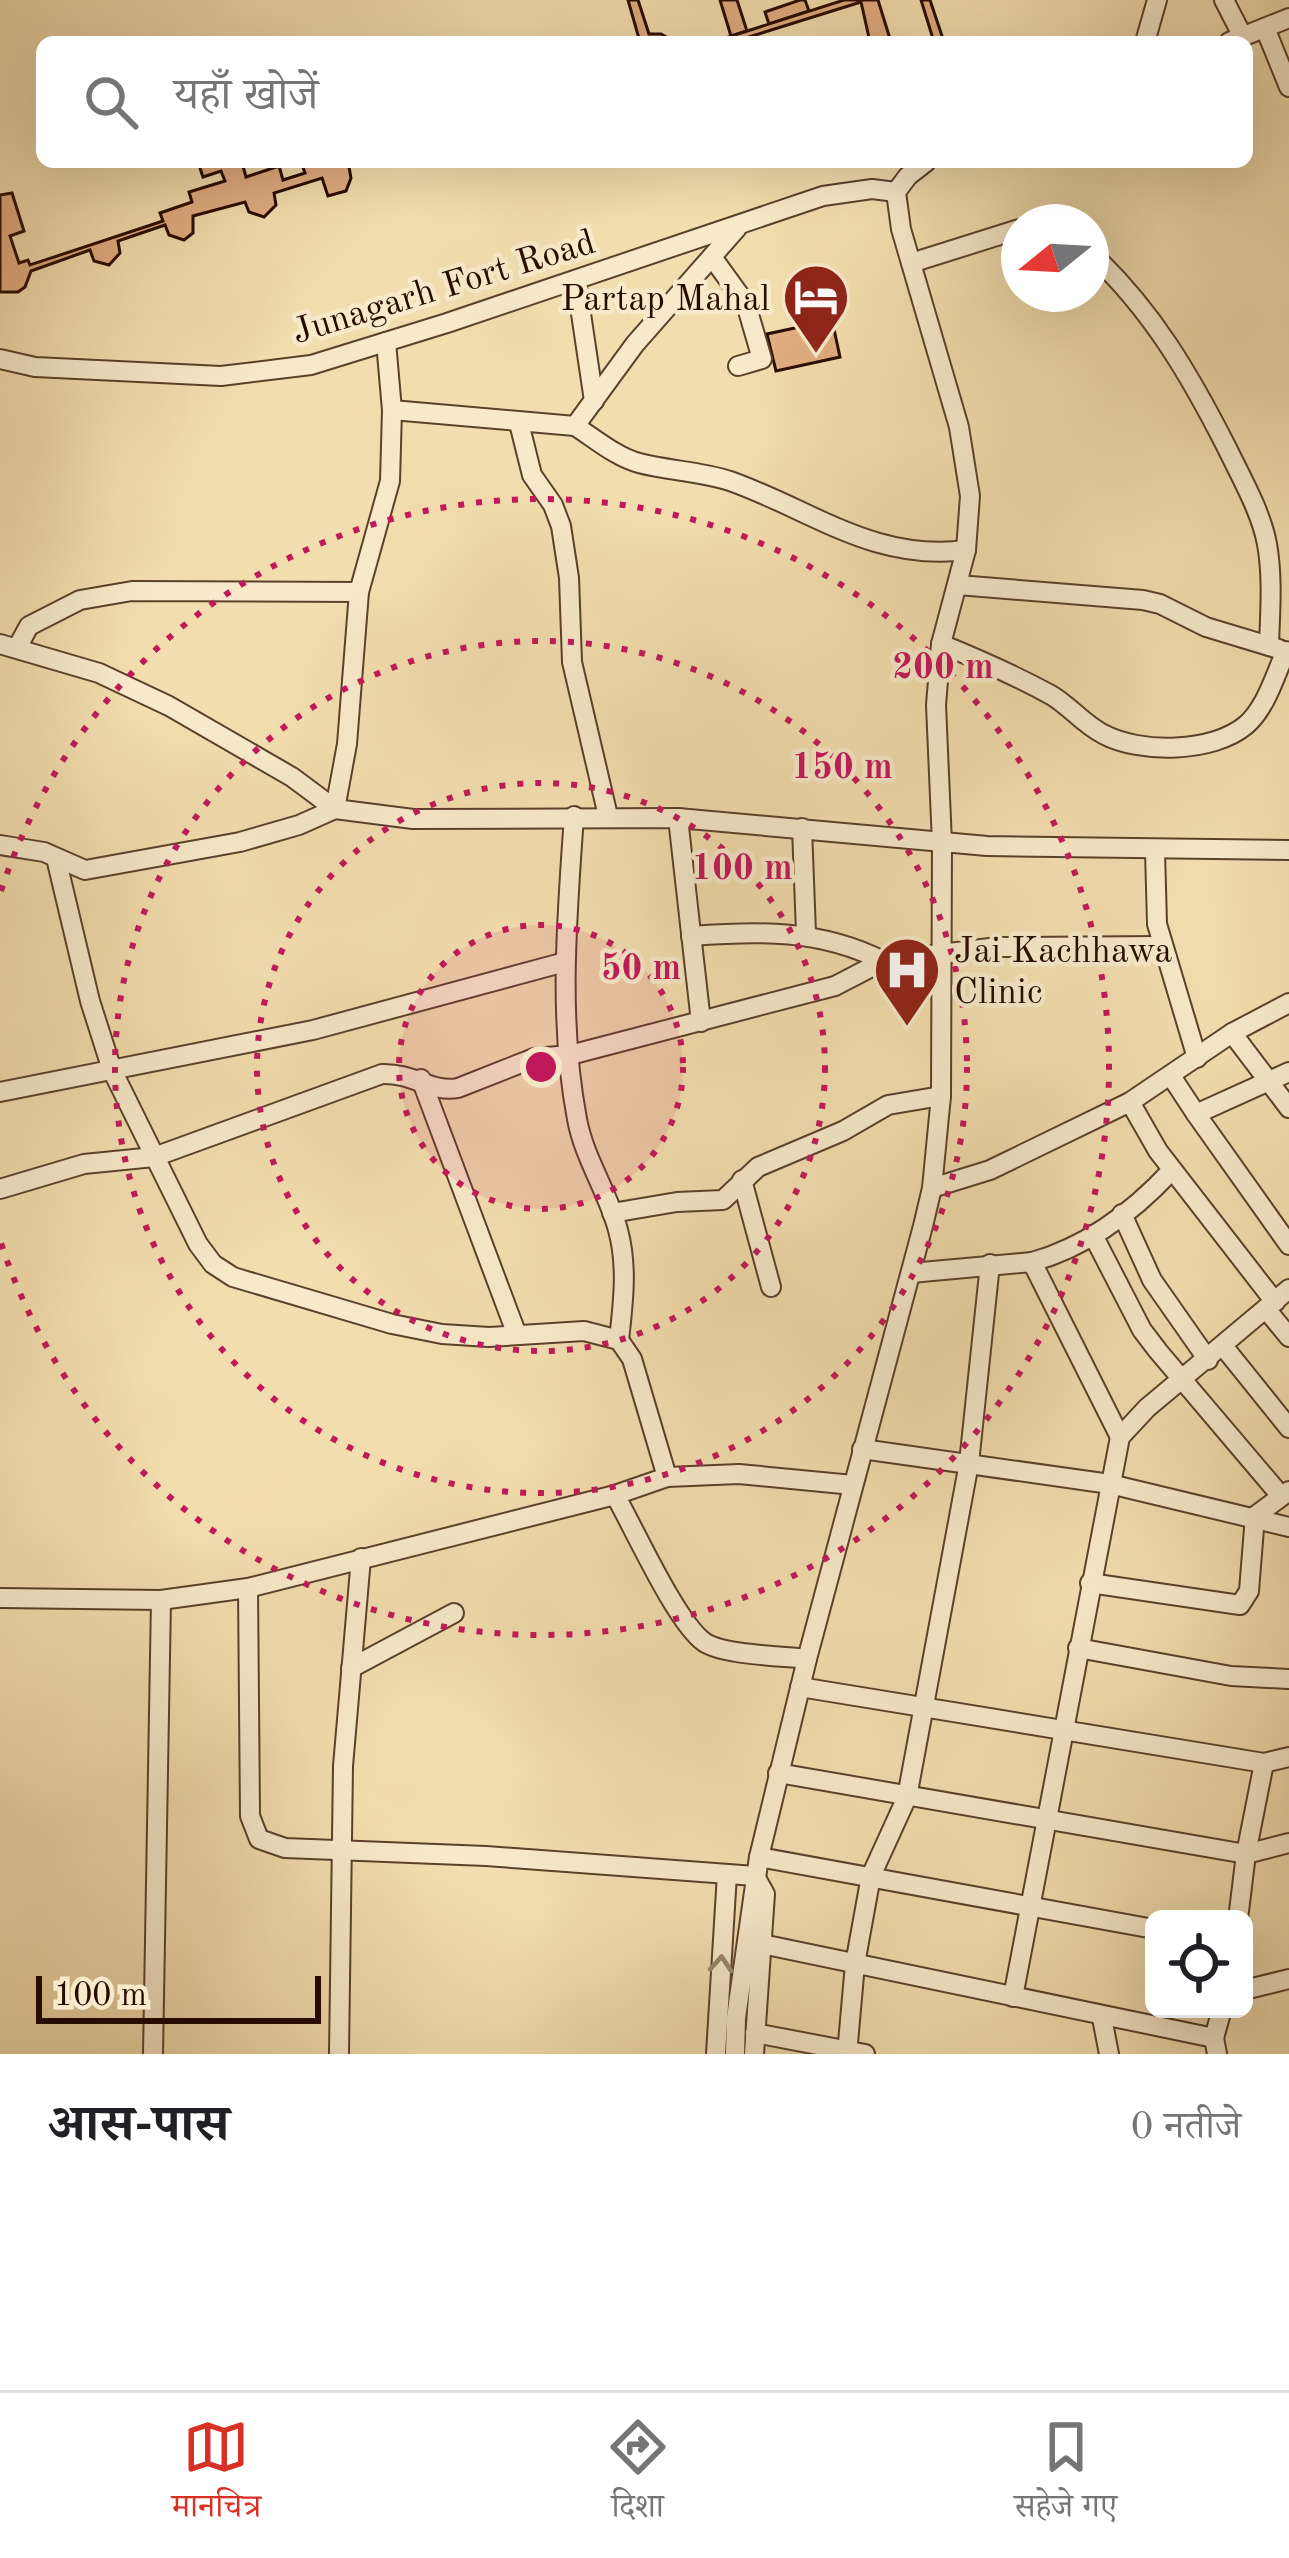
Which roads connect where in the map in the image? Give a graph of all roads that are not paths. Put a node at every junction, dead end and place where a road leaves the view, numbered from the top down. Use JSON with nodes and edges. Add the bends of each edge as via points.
{"nodes":[{"id":1,"x":1157,"y":0,"type":"edge"},
{"id":2,"x":1224,"y":0,"type":"edge"},
{"id":3,"x":1289,"y":18,"type":"edge"},
{"id":4,"x":1265,"y":28,"type":"junction"},
{"id":5,"x":1147,"y":36,"type":"edge"},
{"id":6,"x":1235,"y":36,"type":"edge"},
{"id":7,"x":1244,"y":36,"type":"edge"},
{"id":8,"x":1289,"y":87,"type":"edge"},
{"id":9,"x":918,"y":168,"type":"edge"},
{"id":10,"x":896,"y":192,"type":"junction"},
{"id":11,"x":740,"y":225,"type":"junction"},
{"id":12,"x":1001,"y":235,"type":"edge"},
{"id":13,"x":712,"y":257,"type":"junction"},
{"id":14,"x":911,"y":263,"type":"junction"},
{"id":15,"x":1109,"y":272,"type":"edge"},
{"id":16,"x":576,"y":280,"type":"junction"},
{"id":17,"x":386,"y":342,"type":"junction"},
{"id":18,"x":0,"y":359,"type":"edge"},
{"id":19,"x":738,"y":366,"type":"dead end"},
{"id":20,"x":594,"y":401,"type":"junction"},
{"id":21,"x":392,"y":410,"type":"junction"},
{"id":22,"x":519,"y":423,"type":"junction"},
{"id":23,"x":574,"y":426,"type":"junction"},
{"id":24,"x":966,"y":550,"type":"junction"},
{"id":25,"x":958,"y":585,"type":"junction"},
{"id":26,"x":359,"y":592,"type":"junction"},
{"id":27,"x":940,"y":644,"type":"junction"},
{"id":28,"x":8,"y":646,"type":"edge"},
{"id":29,"x":1281,"y":650,"type":"edge"},
{"id":30,"x":335,"y":809,"type":"junction"},
{"id":31,"x":574,"y":816,"type":"junction"},
{"id":32,"x":608,"y":816,"type":"junction"},
{"id":33,"x":678,"y":818,"type":"junction"},
{"id":34,"x":802,"y":828,"type":"junction"},
{"id":35,"x":942,"y":843,"type":"junction"},
{"id":36,"x":0,"y":845,"type":"edge"},
{"id":37,"x":1289,"y":850,"type":"edge"},
{"id":38,"x":1155,"y":851,"type":"junction"},
{"id":39,"x":56,"y":858,"type":"junction"},
{"id":40,"x":806,"y":933,"type":"junction"},
{"id":41,"x":691,"y":936,"type":"junction"},
{"id":42,"x":1161,"y":946,"type":"junction"},
{"id":43,"x":943,"y":952,"type":"junction"},
{"id":44,"x":883,"y":961,"type":"junction"},
{"id":45,"x":566,"y":962,"type":"junction"},
{"id":46,"x":1289,"y":1003,"type":"edge"},
{"id":47,"x":700,"y":1022,"type":"junction"},
{"id":48,"x":1232,"y":1033,"type":"junction"},
{"id":49,"x":570,"y":1055,"type":"junction"},
{"id":50,"x":1197,"y":1058,"type":"junction"},
{"id":51,"x":112,"y":1070,"type":"junction"},
{"id":52,"x":1289,"y":1072,"type":"edge"},
{"id":53,"x":1171,"y":1076,"type":"junction"},
{"id":54,"x":421,"y":1079,"type":"junction"},
{"id":55,"x":1266,"y":1080,"type":"junction"},
{"id":56,"x":0,"y":1092,"type":"edge"},
{"id":57,"x":941,"y":1096,"type":"junction"},
{"id":58,"x":1130,"y":1102,"type":"junction"},
{"id":59,"x":1289,"y":1108,"type":"edge"},
{"id":60,"x":1196,"y":1114,"type":"junction"},
{"id":61,"x":154,"y":1156,"type":"junction"},
{"id":62,"x":1172,"y":1170,"type":"junction"},
{"id":63,"x":742,"y":1180,"type":"junction"},
{"id":64,"x":932,"y":1188,"type":"junction"},
{"id":65,"x":0,"y":1189,"type":"edge"},
{"id":66,"x":612,"y":1213,"type":"junction"},
{"id":67,"x":1122,"y":1214,"type":"junction"},
{"id":68,"x":1093,"y":1235,"type":"junction"},
{"id":69,"x":1289,"y":1245,"type":"edge"},
{"id":70,"x":1032,"y":1262,"type":"junction"},
{"id":71,"x":990,"y":1264,"type":"junction"},
{"id":72,"x":911,"y":1273,"type":"junction"},
{"id":73,"x":771,"y":1287,"type":"dead end"},
{"id":74,"x":1277,"y":1300,"type":"edge"},
{"id":75,"x":517,"y":1335,"type":"junction"},
{"id":76,"x":1289,"y":1337,"type":"edge"},
{"id":77,"x":619,"y":1340,"type":"junction"},
{"id":78,"x":1223,"y":1346,"type":"junction"},
{"id":79,"x":1208,"y":1360,"type":"junction"},
{"id":80,"x":1184,"y":1381,"type":"junction"},
{"id":81,"x":1289,"y":1428,"type":"edge"},
{"id":82,"x":1120,"y":1437,"type":"junction"},
{"id":83,"x":862,"y":1449,"type":"junction"},
{"id":84,"x":969,"y":1463,"type":"junction"},
{"id":85,"x":667,"y":1477,"type":"junction"},
{"id":86,"x":1110,"y":1484,"type":"junction"},
{"id":87,"x":854,"y":1485,"type":"junction"},
{"id":88,"x":1285,"y":1494,"type":"edge"},
{"id":89,"x":615,"y":1495,"type":"junction"},
{"id":90,"x":1255,"y":1516,"type":"junction"},
{"id":91,"x":1289,"y":1528,"type":"edge"},
{"id":92,"x":361,"y":1558,"type":"junction"},
{"id":93,"x":1090,"y":1582,"type":"junction"},
{"id":94,"x":248,"y":1588,"type":"junction"},
{"id":95,"x":0,"y":1598,"type":"edge"},
{"id":96,"x":161,"y":1600,"type":"junction"},
{"id":97,"x":454,"y":1613,"type":"dead end"},
{"id":98,"x":1078,"y":1648,"type":"junction"},
{"id":99,"x":807,"y":1659,"type":"junction"},
{"id":100,"x":351,"y":1668,"type":"junction"},
{"id":101,"x":1289,"y":1679,"type":"edge"},
{"id":102,"x":800,"y":1687,"type":"junction"},
{"id":103,"x":923,"y":1706,"type":"junction"},
{"id":104,"x":1064,"y":1727,"type":"junction"},
{"id":105,"x":1289,"y":1757,"type":"edge"},
{"id":106,"x":1264,"y":1763,"type":"junction"},
{"id":107,"x":778,"y":1773,"type":"junction"},
{"id":108,"x":907,"y":1797,"type":"junction"},
{"id":109,"x":1046,"y":1821,"type":"junction"},
{"id":110,"x":1289,"y":1843,"type":"edge"},
{"id":111,"x":339,"y":1851,"type":"junction"},
{"id":112,"x":1246,"y":1854,"type":"junction"},
{"id":113,"x":757,"y":1867,"type":"junction"},
{"id":114,"x":728,"y":1874,"type":"junction"},
{"id":115,"x":872,"y":1876,"type":"junction"},
{"id":116,"x":1028,"y":1905,"type":"junction"},
{"id":117,"x":1239,"y":1910,"type":"edge"},
{"id":118,"x":1145,"y":1927,"type":"edge"},
{"id":119,"x":761,"y":1944,"type":"junction"},
{"id":120,"x":855,"y":1964,"type":"junction"},
{"id":121,"x":1289,"y":1978,"type":"edge"},
{"id":122,"x":1253,"y":1988,"type":"edge"},
{"id":123,"x":1013,"y":1997,"type":"junction"},
{"id":124,"x":1102,"y":2018,"type":"junction"},
{"id":125,"x":755,"y":2033,"type":"junction"},
{"id":126,"x":1215,"y":2046,"type":"edge"},
{"id":127,"x":853,"y":2053,"type":"edge"},
{"id":128,"x":153,"y":2054,"type":"edge"},
{"id":129,"x":338,"y":2054,"type":"edge"},
{"id":130,"x":716,"y":2054,"type":"edge"},
{"id":131,"x":735,"y":2054,"type":"edge"},
{"id":132,"x":754,"y":2054,"type":"edge"},
{"id":133,"x":1109,"y":2054,"type":"edge"}],
"edges":[{"from":1,"to":5,"type":"street"},
{"from":2,"to":6,"type":"street"},
{"from":3,"to":4,"type":"street"},
{"from":4,"to":7,"type":"street"},
{"from":4,"to":8,"type":"street"},
{"from":9,"to":10,"type":"street"},
{"from":10,"to":11,"type":"street","name":"Junagarh Fort Road","via":[[844,191]]},
{"from":10,"to":14,"type":"street"},
{"from":11,"to":13,"type":"street"},
{"from":11,"to":16,"type":"street","name":"Junagarh Fort Road"},
{"from":12,"to":14,"type":"street"},
{"from":13,"to":19,"type":"street","via":[[746,304],[762,359]]},
{"from":13,"to":20,"type":"street"},
{"from":14,"to":24,"type":"street","via":[[959,428],[970,496]]},
{"from":15,"to":29,"type":"street","via":[[1168,341],[1239,472],[1267,540]]},
{"from":16,"to":17,"type":"street","name":"Junagarh Fort Road"},
{"from":16,"to":20,"type":"street"},
{"from":17,"to":18,"type":"street","name":"Junagarh Fort Road","via":[[311,365],[221,376]]},
{"from":17,"to":21,"type":"street"},
{"from":20,"to":23,"type":"street"},
{"from":21,"to":22,"type":"street"},
{"from":21,"to":26,"type":"street","via":[[390,481]]},
{"from":22,"to":23,"type":"street"},
{"from":22,"to":32,"type":"street","via":[[532,475],[561,526],[572,662]]},
{"from":23,"to":24,"type":"street","via":[[638,463],[732,482],[879,544],[927,554]]},
{"from":24,"to":25,"type":"street"},
{"from":25,"to":27,"type":"street"},
{"from":25,"to":29,"type":"street","via":[[1143,600]]},
{"from":26,"to":28,"type":"street","via":[[133,591],[80,600],[28,626]]},
{"from":26,"to":30,"type":"street"},
{"from":27,"to":29,"type":"street","via":[[1047,693],[1106,736],[1162,746],[1209,742],[1246,725]]},
{"from":27,"to":35,"type":"street"},
{"from":28,"to":30,"type":"street","via":[[99,673],[169,706]]},
{"from":30,"to":31,"type":"street","via":[[413,819]]},
{"from":30,"to":39,"type":"street","via":[[240,842],[152,860],[85,870]]},
{"from":31,"to":32,"type":"street"},
{"from":31,"to":45,"type":"street"},
{"from":32,"to":33,"type":"street"},
{"from":33,"to":34,"type":"street"},
{"from":33,"to":41,"type":"street"},
{"from":34,"to":35,"type":"street"},
{"from":34,"to":40,"type":"street"},
{"from":35,"to":38,"type":"street"},
{"from":35,"to":43,"type":"street"},
{"from":36,"to":39,"type":"street"},
{"from":37,"to":38,"type":"street"},
{"from":38,"to":42,"type":"street"},
{"from":39,"to":51,"type":"street"},
{"from":40,"to":41,"type":"street"},
{"from":40,"to":44,"type":"street"},
{"from":41,"to":47,"type":"street"},
{"from":42,"to":43,"type":"street"},
{"from":42,"to":50,"type":"street"},
{"from":43,"to":44,"type":"street"},
{"from":43,"to":57,"type":"street"},
{"from":44,"to":47,"type":"street","via":[[835,986]]},
{"from":45,"to":49,"type":"street"},
{"from":45,"to":51,"type":"street","via":[[314,1030]]},
{"from":46,"to":48,"type":"street"},
{"from":47,"to":49,"type":"street"},
{"from":48,"to":50,"type":"street"},
{"from":48,"to":55,"type":"street"},
{"from":49,"to":54,"type":"street","via":[[534,1058],[445,1090]]},
{"from":49,"to":66,"type":"street","via":[[577,1119]]},
{"from":50,"to":53,"type":"street"},
{"from":51,"to":56,"type":"street"},
{"from":51,"to":61,"type":"street"},
{"from":52,"to":55,"type":"street"},
{"from":53,"to":58,"type":"street"},
{"from":53,"to":60,"type":"street"},
{"from":54,"to":61,"type":"street","via":[[382,1074]]},
{"from":54,"to":75,"type":"street"},
{"from":55,"to":59,"type":"street"},
{"from":55,"to":60,"type":"street"},
{"from":57,"to":63,"type":"street","via":[[888,1106]]},
{"from":57,"to":64,"type":"street"},
{"from":58,"to":62,"type":"street"},
{"from":58,"to":64,"type":"street","via":[[990,1170]]},
{"from":60,"to":69,"type":"street"},
{"from":61,"to":65,"type":"street","via":[[84,1164]]},
{"from":61,"to":75,"type":"street","via":[[198,1244],[233,1277],[426,1331]]},
{"from":62,"to":67,"type":"street"},
{"from":62,"to":74,"type":"street"},
{"from":63,"to":66,"type":"street","via":[[723,1201]]},
{"from":63,"to":73,"type":"street"},
{"from":64,"to":72,"type":"street"},
{"from":66,"to":77,"type":"street","via":[[624,1260]]},
{"from":67,"to":68,"type":"street"},
{"from":67,"to":79,"type":"street","via":[[1152,1280]]},
{"from":68,"to":70,"type":"street"},
{"from":68,"to":80,"type":"street","via":[[1142,1330]]},
{"from":70,"to":71,"type":"street"},
{"from":70,"to":82,"type":"street"},
{"from":71,"to":72,"type":"street"},
{"from":71,"to":84,"type":"street"},
{"from":72,"to":83,"type":"street"},
{"from":74,"to":76,"type":"street"},
{"from":74,"to":78,"type":"street"},
{"from":75,"to":77,"type":"street","via":[[584,1331]]},
{"from":77,"to":85,"type":"street"},
{"from":78,"to":79,"type":"street"},
{"from":78,"to":81,"type":"street"},
{"from":79,"to":80,"type":"street"},
{"from":80,"to":82,"type":"street"},
{"from":80,"to":88,"type":"street"},
{"from":82,"to":86,"type":"street"},
{"from":83,"to":84,"type":"street"},
{"from":83,"to":87,"type":"street"},
{"from":84,"to":86,"type":"street"},
{"from":84,"to":103,"type":"street"},
{"from":85,"to":87,"type":"street","via":[[740,1474]]},
{"from":85,"to":89,"type":"street"},
{"from":86,"to":90,"type":"street"},
{"from":86,"to":93,"type":"street"},
{"from":87,"to":99,"type":"street"},
{"from":88,"to":90,"type":"street"},
{"from":89,"to":92,"type":"street"},
{"from":89,"to":99,"type":"street","via":[[705,1642]]},
{"from":90,"to":91,"type":"street"},
{"from":90,"to":93,"type":"street","via":[[1249,1591],[1240,1605]]},
{"from":92,"to":94,"type":"street"},
{"from":92,"to":100,"type":"street"},
{"from":93,"to":98,"type":"street"},
{"from":94,"to":96,"type":"street"},
{"from":94,"to":111,"type":"street","via":[[253,1828],[267,1845]]},
{"from":95,"to":96,"type":"street"},
{"from":96,"to":128,"type":"street"},
{"from":97,"to":100,"type":"street"},
{"from":98,"to":101,"type":"street"},
{"from":98,"to":104,"type":"street"},
{"from":99,"to":102,"type":"street"},
{"from":100,"to":111,"type":"street"},
{"from":102,"to":103,"type":"street"},
{"from":102,"to":107,"type":"street"},
{"from":103,"to":104,"type":"street"},
{"from":103,"to":108,"type":"street"},
{"from":104,"to":106,"type":"street"},
{"from":104,"to":109,"type":"street"},
{"from":105,"to":106,"type":"street"},
{"from":106,"to":112,"type":"street"},
{"from":107,"to":108,"type":"street"},
{"from":107,"to":113,"type":"street"},
{"from":108,"to":109,"type":"street"},
{"from":108,"to":115,"type":"street"},
{"from":109,"to":112,"type":"street"},
{"from":109,"to":116,"type":"street"},
{"from":110,"to":112,"type":"street"},
{"from":111,"to":114,"type":"street"},
{"from":111,"to":129,"type":"street"},
{"from":112,"to":117,"type":"street"},
{"from":113,"to":114,"type":"street"},
{"from":113,"to":115,"type":"street"},
{"from":113,"to":119,"type":"street","via":[[765,1894]]},
{"from":113,"to":131,"type":"street"},
{"from":130,"to":114,"type":"street","one_way":true},
{"from":115,"to":116,"type":"street"},
{"from":115,"to":120,"type":"street"},
{"from":116,"to":118,"type":"street"},
{"from":116,"to":123,"type":"street"},
{"from":119,"to":120,"type":"street"},
{"from":119,"to":125,"type":"street"},
{"from":120,"to":123,"type":"street"},
{"from":120,"to":127,"type":"street"},
{"from":121,"to":122,"type":"street"},
{"from":123,"to":124,"type":"street"},
{"from":124,"to":126,"type":"street"},
{"from":124,"to":133,"type":"street"},
{"from":125,"to":127,"type":"street"},
{"from":125,"to":132,"type":"street"}]}
